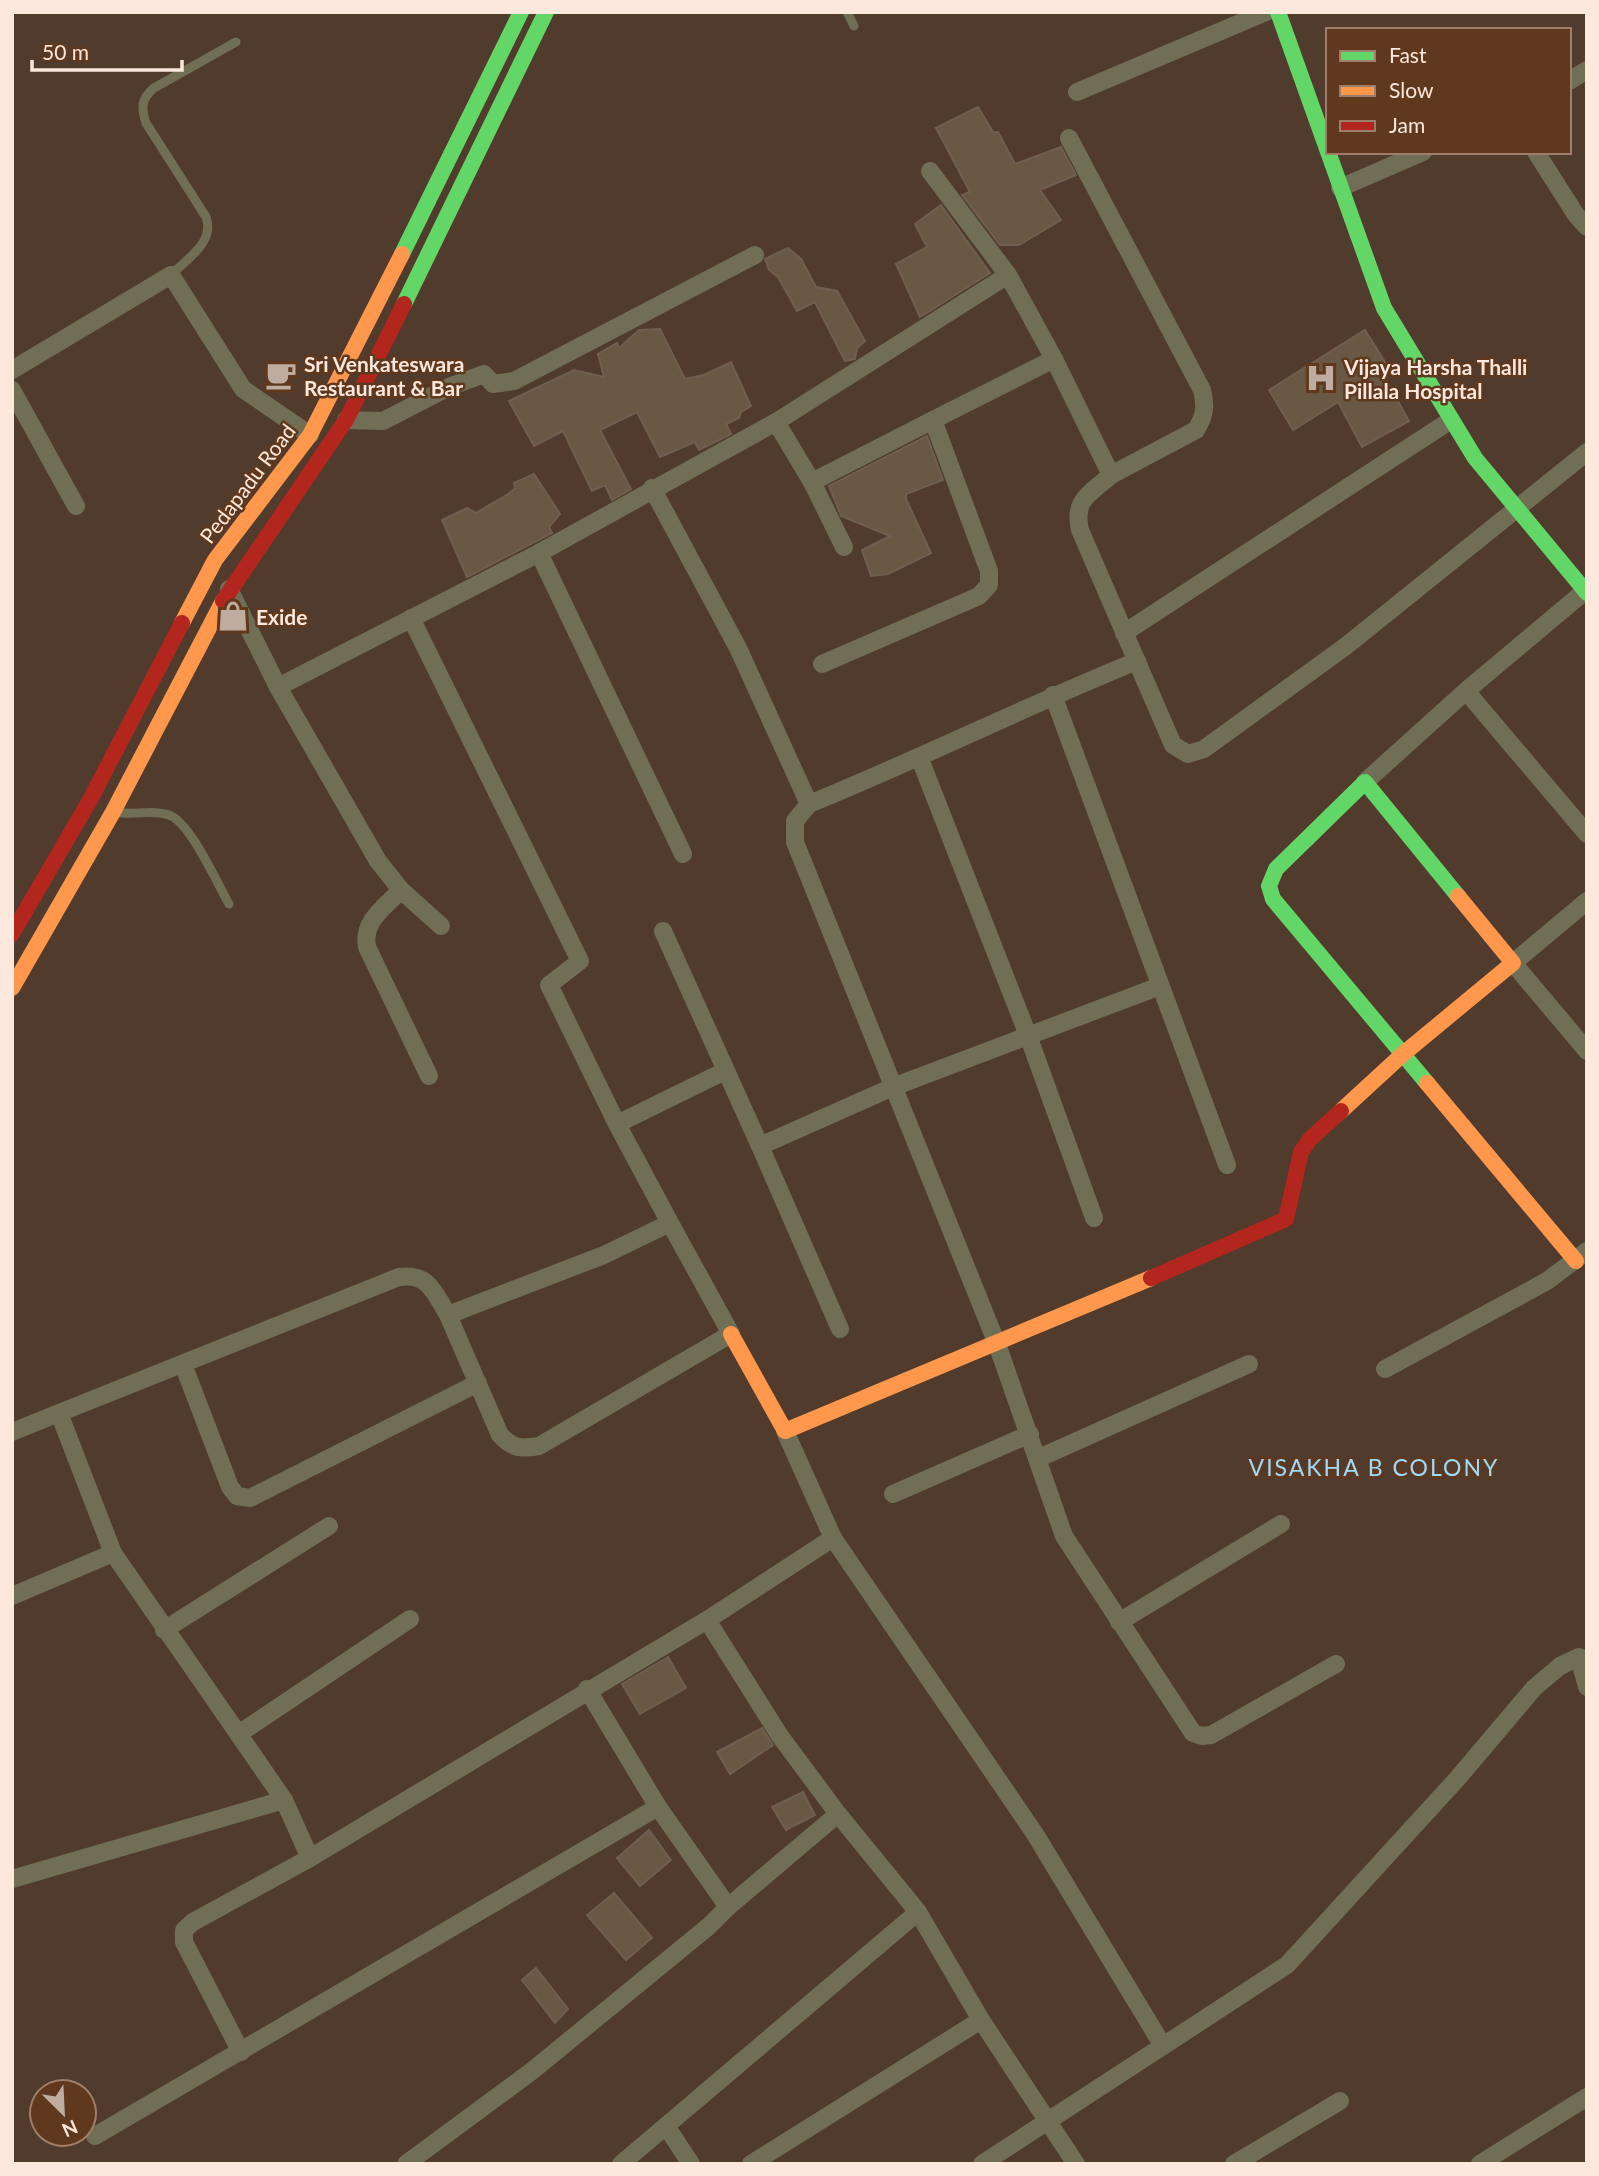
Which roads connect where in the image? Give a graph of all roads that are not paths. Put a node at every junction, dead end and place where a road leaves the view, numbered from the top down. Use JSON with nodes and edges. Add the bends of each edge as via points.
{"nodes":[{"id":1,"x":521,"y":12,"type":"edge"},
{"id":2,"x":546,"y":12,"type":"edge"},
{"id":3,"x":847,"y":12,"type":"edge"},
{"id":4,"x":1266,"y":12,"type":"edge"},
{"id":5,"x":1278,"y":12,"type":"edge"},
{"id":6,"x":854,"y":26,"type":"dead end"},
{"id":7,"x":236,"y":42,"type":"dead end"},
{"id":8,"x":1587,"y":70,"type":"edge"},
{"id":9,"x":1571,"y":80,"type":"edge"},
{"id":10,"x":1077,"y":92,"type":"dead end"},
{"id":11,"x":1069,"y":138,"type":"dead end"},
{"id":12,"x":1326,"y":150,"type":"edge"},
{"id":13,"x":1327,"y":154,"type":"edge"},
{"id":14,"x":1418,"y":154,"type":"edge"},
{"id":15,"x":1537,"y":154,"type":"edge"},
{"id":16,"x":930,"y":171,"type":"dead end"},
{"id":17,"x":1339,"y":187,"type":"junction"},
{"id":18,"x":1587,"y":227,"type":"edge"},
{"id":19,"x":755,"y":255,"type":"dead end"},
{"id":20,"x":171,"y":275,"type":"junction"},
{"id":21,"x":1008,"y":275,"type":"junction"},
{"id":22,"x":1054,"y":359,"type":"junction"},
{"id":23,"x":12,"y":370,"type":"edge"},
{"id":24,"x":12,"y":390,"type":"edge"},
{"id":25,"x":1451,"y":419,"type":"junction"},
{"id":26,"x":346,"y":420,"type":"junction"},
{"id":27,"x":933,"y":420,"type":"junction"},
{"id":28,"x":775,"y":422,"type":"junction"},
{"id":29,"x":310,"y":435,"type":"junction"},
{"id":30,"x":1587,"y":452,"type":"edge"},
{"id":31,"x":1111,"y":475,"type":"junction"},
{"id":32,"x":812,"y":482,"type":"junction"},
{"id":33,"x":652,"y":488,"type":"junction"},
{"id":34,"x":76,"y":506,"type":"dead end"},
{"id":35,"x":1515,"y":509,"type":"junction"},
{"id":36,"x":844,"y":547,"type":"dead end"},
{"id":37,"x":539,"y":553,"type":"junction"},
{"id":38,"x":229,"y":589,"type":"junction"},
{"id":39,"x":1586,"y":592,"type":"edge"},
{"id":40,"x":411,"y":618,"type":"junction"},
{"id":41,"x":1124,"y":633,"type":"junction"},
{"id":42,"x":1137,"y":661,"type":"junction"},
{"id":43,"x":822,"y":664,"type":"dead end"},
{"id":44,"x":278,"y":687,"type":"junction"},
{"id":45,"x":1466,"y":691,"type":"junction"},
{"id":46,"x":1053,"y":695,"type":"junction"},
{"id":47,"x":920,"y":759,"type":"junction"},
{"id":48,"x":1365,"y":782,"type":"junction"},
{"id":49,"x":809,"y":804,"type":"junction"},
{"id":50,"x":113,"y":812,"type":"junction"},
{"id":51,"x":1587,"y":834,"type":"edge"},
{"id":52,"x":683,"y":854,"type":"dead end"},
{"id":53,"x":401,"y":890,"type":"junction"},
{"id":54,"x":1587,"y":901,"type":"edge"},
{"id":55,"x":229,"y":904,"type":"dead end"},
{"id":56,"x":441,"y":926,"type":"dead end"},
{"id":57,"x":13,"y":930,"type":"edge"},
{"id":58,"x":663,"y":931,"type":"dead end"},
{"id":59,"x":1513,"y":964,"type":"junction"},
{"id":60,"x":1160,"y":986,"type":"junction"},
{"id":61,"x":12,"y":988,"type":"edge"},
{"id":62,"x":1029,"y":1038,"type":"junction"},
{"id":63,"x":1587,"y":1051,"type":"edge"},
{"id":64,"x":1403,"y":1054,"type":"junction"},
{"id":65,"x":725,"y":1071,"type":"junction"},
{"id":66,"x":429,"y":1076,"type":"dead end"},
{"id":67,"x":893,"y":1087,"type":"junction"},
{"id":68,"x":617,"y":1124,"type":"junction"},
{"id":69,"x":760,"y":1146,"type":"junction"},
{"id":70,"x":1227,"y":1165,"type":"dead end"},
{"id":71,"x":1094,"y":1218,"type":"dead end"},
{"id":72,"x":670,"y":1223,"type":"junction"},
{"id":73,"x":1582,"y":1256,"type":"edge"},
{"id":74,"x":448,"y":1315,"type":"junction"},
{"id":75,"x":840,"y":1329,"type":"dead end"},
{"id":76,"x":732,"y":1334,"type":"junction"},
{"id":77,"x":997,"y":1344,"type":"junction"},
{"id":78,"x":183,"y":1364,"type":"junction"},
{"id":79,"x":1249,"y":1364,"type":"dead end"},
{"id":80,"x":1385,"y":1369,"type":"dead end"},
{"id":81,"x":478,"y":1383,"type":"junction"},
{"id":82,"x":59,"y":1413,"type":"junction"},
{"id":83,"x":785,"y":1432,"type":"junction"},
{"id":84,"x":12,"y":1433,"type":"edge"},
{"id":85,"x":1030,"y":1434,"type":"junction"},
{"id":86,"x":1039,"y":1458,"type":"junction"},
{"id":87,"x":894,"y":1494,"type":"dead end"},
{"id":88,"x":1281,"y":1524,"type":"dead end"},
{"id":89,"x":329,"y":1526,"type":"dead end"},
{"id":90,"x":833,"y":1538,"type":"junction"},
{"id":91,"x":113,"y":1553,"type":"junction"},
{"id":92,"x":12,"y":1596,"type":"edge"},
{"id":93,"x":410,"y":1619,"type":"dead end"},
{"id":94,"x":707,"y":1620,"type":"junction"},
{"id":95,"x":1119,"y":1622,"type":"junction"},
{"id":96,"x":164,"y":1630,"type":"junction"},
{"id":97,"x":1336,"y":1664,"type":"dead end"},
{"id":98,"x":1587,"y":1687,"type":"edge"},
{"id":99,"x":587,"y":1689,"type":"junction"},
{"id":100,"x":240,"y":1733,"type":"junction"},
{"id":101,"x":284,"y":1800,"type":"junction"},
{"id":102,"x":657,"y":1807,"type":"junction"},
{"id":103,"x":838,"y":1814,"type":"junction"},
{"id":104,"x":310,"y":1858,"type":"junction"},
{"id":105,"x":12,"y":1880,"type":"edge"},
{"id":106,"x":728,"y":1907,"type":"junction"},
{"id":107,"x":918,"y":1912,"type":"junction"},
{"id":108,"x":981,"y":2020,"type":"junction"},
{"id":109,"x":1163,"y":2046,"type":"junction"},
{"id":110,"x":241,"y":2052,"type":"junction"},
{"id":111,"x":1587,"y":2097,"type":"edge"},
{"id":112,"x":1340,"y":2101,"type":"dead end"},
{"id":113,"x":1048,"y":2120,"type":"junction"},
{"id":114,"x":666,"y":2126,"type":"junction"},
{"id":115,"x":98,"y":2134,"type":"edge"},
{"id":116,"x":406,"y":2164,"type":"edge"},
{"id":117,"x":621,"y":2164,"type":"edge"},
{"id":118,"x":691,"y":2164,"type":"edge"},
{"id":119,"x":751,"y":2164,"type":"edge"},
{"id":120,"x":982,"y":2164,"type":"edge"},
{"id":121,"x":1076,"y":2164,"type":"edge"},
{"id":122,"x":1234,"y":2164,"type":"edge"},
{"id":123,"x":1480,"y":2164,"type":"edge"}],
"edges":[{"from":1,"to":29,"type":"street","name":"Pedapadu Road"},
{"from":2,"to":26,"type":"street","name":"Pedapadu Road"},
{"from":3,"to":6,"type":"lane"},
{"from":4,"to":10,"type":"street"},
{"from":5,"to":12,"type":"street"},
{"from":7,"to":20,"type":"lane","via":[[154,88],[141,108],[210,229],[206,240]]},
{"from":8,"to":9,"type":"street"},
{"from":11,"to":31,"type":"street","via":[[1202,390],[1206,406],[1196,430]]},
{"from":13,"to":17,"type":"street"},
{"from":14,"to":17,"type":"street"},
{"from":15,"to":18,"type":"street"},
{"from":16,"to":21,"type":"street"},
{"from":17,"to":25,"type":"street","via":[[1384,308]]},
{"from":19,"to":26,"type":"street","via":[[514,382],[493,384],[484,374],[383,421]]},
{"from":20,"to":23,"type":"street"},
{"from":20,"to":29,"type":"street","via":[[243,388]]},
{"from":21,"to":22,"type":"street"},
{"from":21,"to":28,"type":"street"},
{"from":22,"to":27,"type":"street"},
{"from":22,"to":31,"type":"street"},
{"from":24,"to":34,"type":"street"},
{"from":25,"to":35,"type":"street"},
{"from":25,"to":41,"type":"street"},
{"from":26,"to":38,"type":"street","name":"Pedapadu Road"},
{"from":27,"to":32,"type":"street"},
{"from":27,"to":43,"type":"street","via":[[989,571],[989,585],[979,596]]},
{"from":28,"to":32,"type":"street"},
{"from":28,"to":33,"type":"street"},
{"from":29,"to":57,"type":"street","name":"Pedapadu Road","via":[[215,560],[90,800]]},
{"from":30,"to":35,"type":"street"},
{"from":31,"to":41,"type":"street","via":[[1080,502],[1077,517]]},
{"from":32,"to":36,"type":"street"},
{"from":33,"to":37,"type":"street"},
{"from":33,"to":49,"type":"street","via":[[738,648]]},
{"from":35,"to":39,"type":"street"},
{"from":35,"to":42,"type":"street","via":[[1346,646],[1204,749],[1188,754],[1173,744]]},
{"from":37,"to":40,"type":"street"},
{"from":37,"to":52,"type":"street"},
{"from":38,"to":44,"type":"street"},
{"from":38,"to":50,"type":"street","name":"Pedapadu Road"},
{"from":39,"to":45,"type":"street"},
{"from":40,"to":44,"type":"street"},
{"from":40,"to":68,"type":"street","via":[[580,961],[549,985]]},
{"from":41,"to":42,"type":"street"},
{"from":42,"to":46,"type":"street"},
{"from":44,"to":53,"type":"street","via":[[358,830]]},
{"from":45,"to":48,"type":"street"},
{"from":45,"to":51,"type":"street"},
{"from":46,"to":47,"type":"street"},
{"from":46,"to":60,"type":"street"},
{"from":47,"to":49,"type":"street"},
{"from":47,"to":62,"type":"street"},
{"from":48,"to":59,"type":"street"},
{"from":48,"to":64,"type":"street","via":[[1276,869],[1269,886],[1273,900]]},
{"from":49,"to":67,"type":"street","via":[[795,821],[795,842]]},
{"from":50,"to":55,"type":"lane","via":[[172,816],[185,827]]},
{"from":50,"to":61,"type":"street","name":"Pedapadu Road"},
{"from":53,"to":56,"type":"street"},
{"from":53,"to":66,"type":"street","via":[[372,920],[364,936]]},
{"from":54,"to":59,"type":"street"},
{"from":58,"to":65,"type":"street"},
{"from":59,"to":63,"type":"street"},
{"from":59,"to":64,"type":"street"},
{"from":60,"to":62,"type":"street"},
{"from":60,"to":70,"type":"street"},
{"from":62,"to":67,"type":"street"},
{"from":62,"to":71,"type":"street"},
{"from":64,"to":73,"type":"street"},
{"from":64,"to":77,"type":"street","via":[[1310,1139],[1301,1152],[1290,1211],[1278,1225]]},
{"from":65,"to":68,"type":"street"},
{"from":65,"to":69,"type":"street"},
{"from":67,"to":69,"type":"street"},
{"from":67,"to":77,"type":"street"},
{"from":68,"to":72,"type":"street"},
{"from":69,"to":75,"type":"street"},
{"from":72,"to":74,"type":"street","via":[[604,1255]]},
{"from":72,"to":76,"type":"street"},
{"from":73,"to":80,"type":"street","via":[[1547,1281]]},
{"from":74,"to":78,"type":"street","via":[[427,1282],[414,1275],[399,1277]]},
{"from":74,"to":81,"type":"street"},
{"from":76,"to":81,"type":"street","via":[[539,1446],[522,1449],[500,1435]]},
{"from":76,"to":83,"type":"street"},
{"from":77,"to":83,"type":"street"},
{"from":77,"to":85,"type":"street"},
{"from":78,"to":81,"type":"street","via":[[230,1487],[237,1496],[250,1498]]},
{"from":78,"to":82,"type":"street"},
{"from":79,"to":86,"type":"street"},
{"from":82,"to":84,"type":"street"},
{"from":82,"to":91,"type":"street"},
{"from":83,"to":90,"type":"street"},
{"from":85,"to":86,"type":"street"},
{"from":85,"to":87,"type":"street"},
{"from":86,"to":95,"type":"street","via":[[1064,1536]]},
{"from":88,"to":95,"type":"street"},
{"from":89,"to":96,"type":"street"},
{"from":90,"to":94,"type":"street"},
{"from":90,"to":109,"type":"street","via":[[1035,1834]]},
{"from":91,"to":92,"type":"street"},
{"from":91,"to":96,"type":"street"},
{"from":93,"to":100,"type":"street"},
{"from":94,"to":99,"type":"street"},
{"from":94,"to":103,"type":"street","via":[[780,1736]]},
{"from":95,"to":97,"type":"street","via":[[1187,1727],[1202,1737]]},
{"from":96,"to":100,"type":"street"},
{"from":98,"to":109,"type":"street","via":[[1579,1657],[1534,1688],[1287,1965]]},
{"from":99,"to":102,"type":"street"},
{"from":99,"to":104,"type":"street"},
{"from":100,"to":101,"type":"street"},
{"from":101,"to":104,"type":"street"},
{"from":101,"to":105,"type":"street"},
{"from":102,"to":106,"type":"street"},
{"from":102,"to":110,"type":"street"},
{"from":103,"to":106,"type":"street"},
{"from":103,"to":107,"type":"street"},
{"from":104,"to":110,"type":"street","via":[[184,1930],[184,1942]]},
{"from":106,"to":116,"type":"street","via":[[532,2071]]},
{"from":107,"to":108,"type":"street"},
{"from":107,"to":114,"type":"street"},
{"from":108,"to":113,"type":"street"},
{"from":108,"to":119,"type":"street"},
{"from":109,"to":113,"type":"street"},
{"from":110,"to":115,"type":"street"},
{"from":111,"to":123,"type":"street"},
{"from":112,"to":122,"type":"street"},
{"from":113,"to":120,"type":"street"},
{"from":113,"to":121,"type":"street"},
{"from":114,"to":117,"type":"street"},
{"from":114,"to":118,"type":"street"}]}
